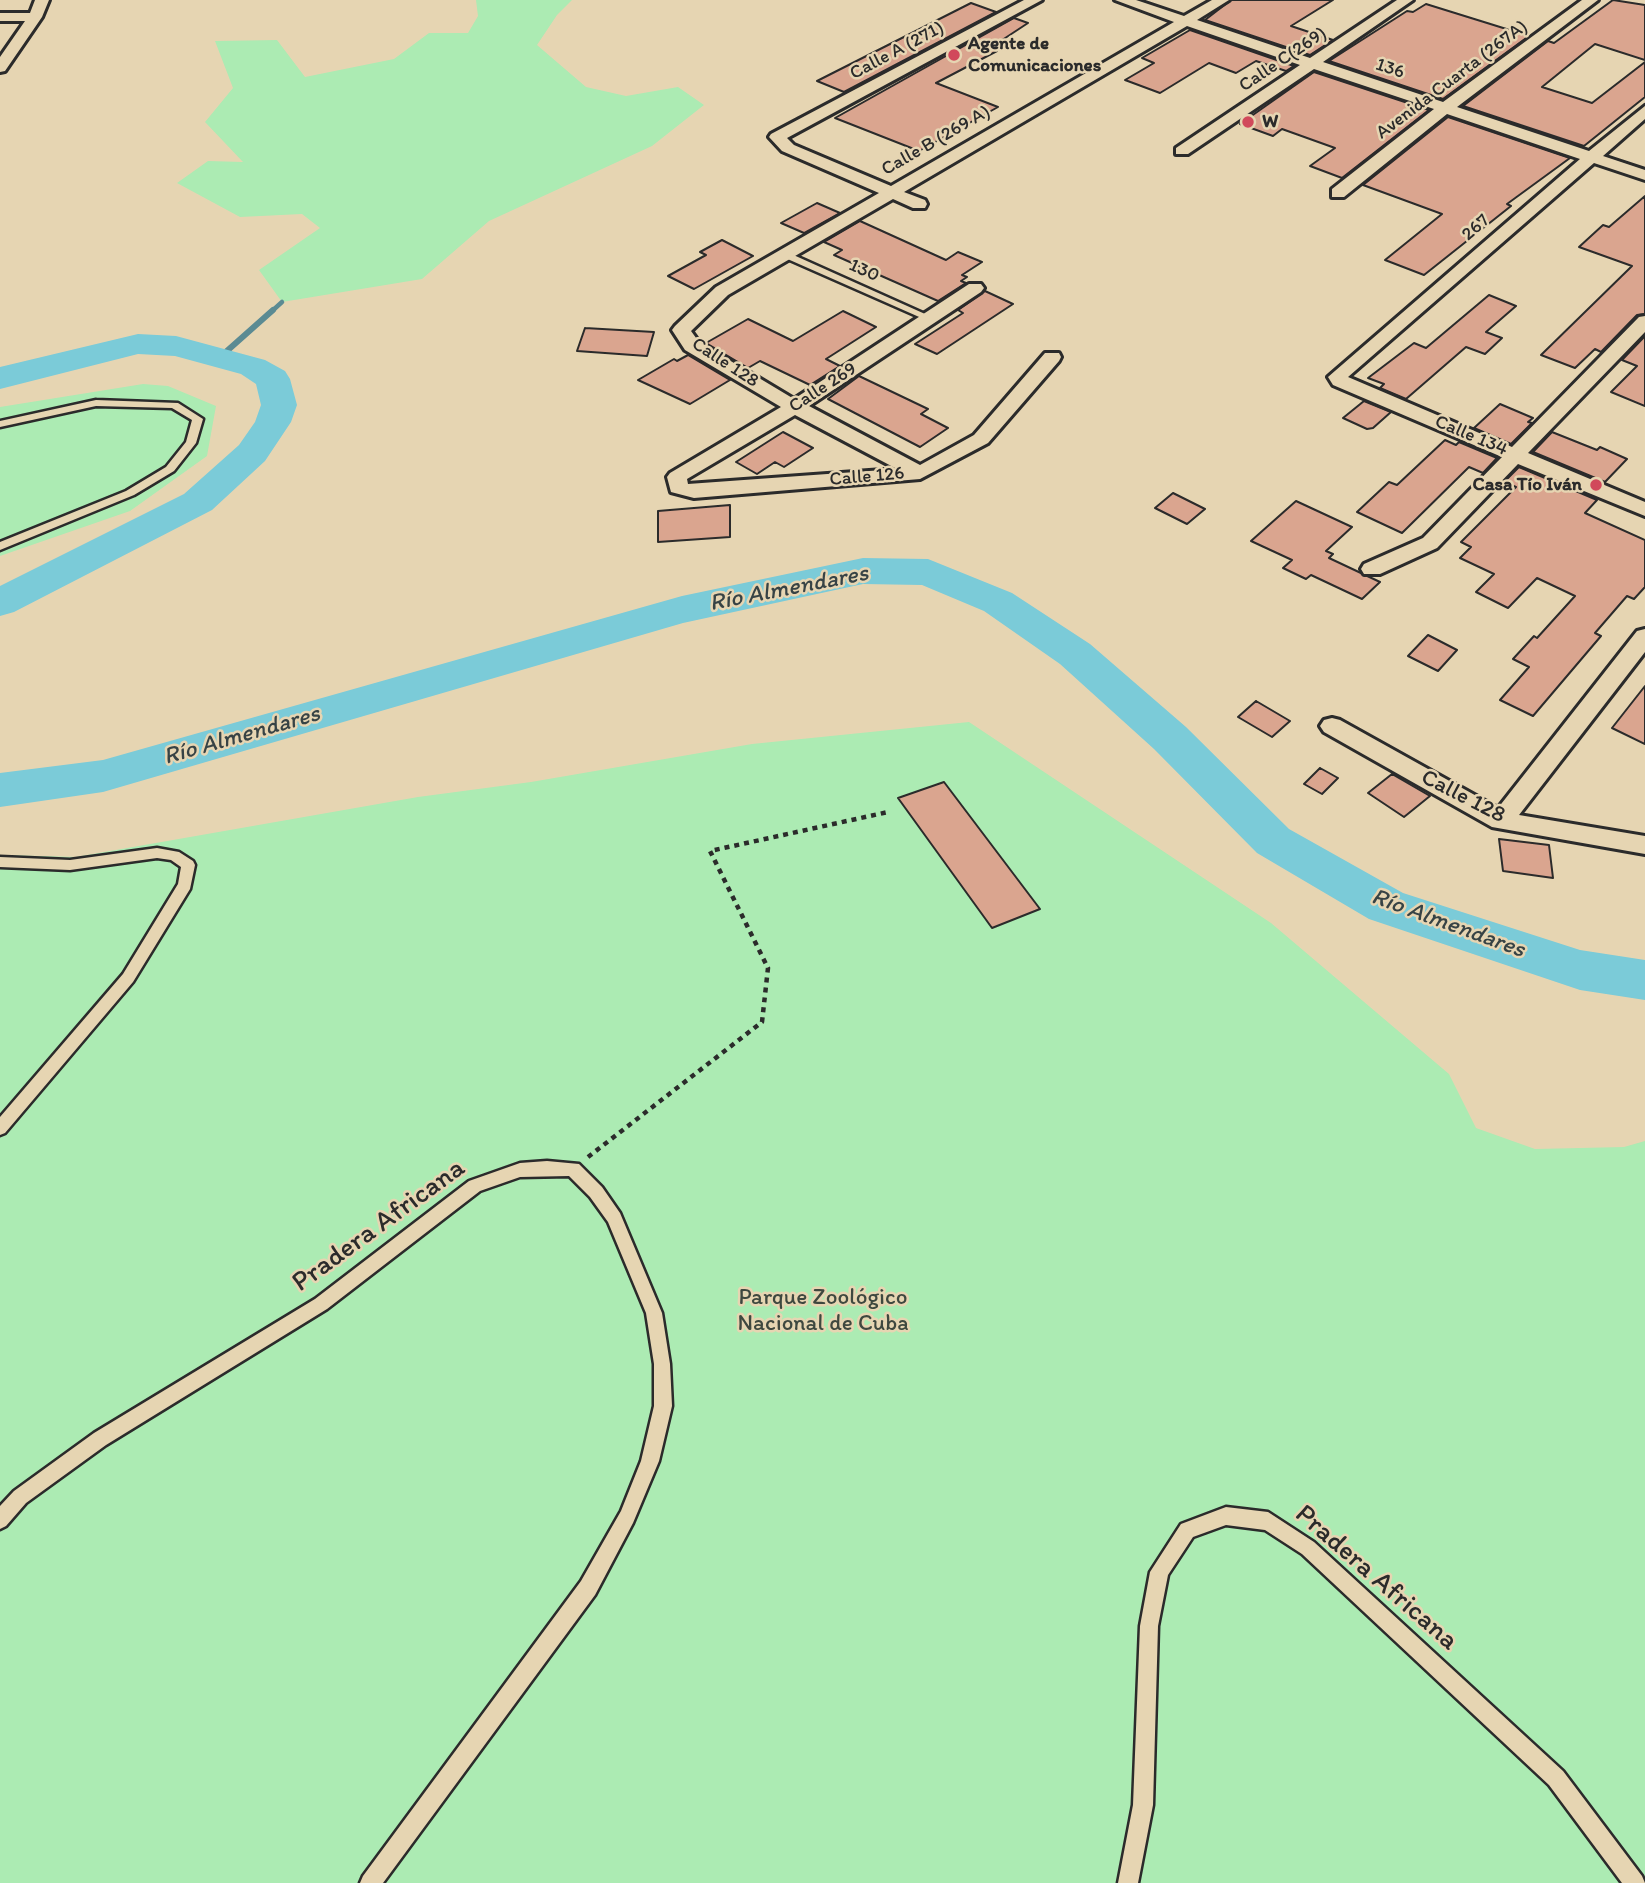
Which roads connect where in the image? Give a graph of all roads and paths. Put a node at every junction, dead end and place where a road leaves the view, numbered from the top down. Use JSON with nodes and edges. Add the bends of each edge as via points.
{"nodes":[{"id":1,"x":42,"y":0,"type":"edge"},
{"id":2,"x":1035,"y":0,"type":"edge"},
{"id":3,"x":1122,"y":0,"type":"edge"},
{"id":4,"x":1222,"y":0,"type":"edge"},
{"id":5,"x":1406,"y":0,"type":"edge"},
{"id":6,"x":1591,"y":0,"type":"edge"},
{"id":7,"x":0,"y":17,"type":"edge"},
{"id":8,"x":35,"y":17,"type":"junction"},
{"id":9,"x":1186,"y":21,"type":"junction"},
{"id":10,"x":1312,"y":64,"type":"junction"},
{"id":11,"x":0,"y":68,"type":"edge"},
{"id":12,"x":1445,"y":108,"type":"junction"},
{"id":13,"x":1645,"y":111,"type":"edge"},
{"id":14,"x":778,"y":136,"type":"joint"},
{"id":15,"x":1182,"y":151,"type":"dead end"},
{"id":16,"x":1591,"y":156,"type":"junction"},
{"id":17,"x":1645,"y":175,"type":"edge"},
{"id":18,"x":890,"y":192,"type":"junction"},
{"id":19,"x":1338,"y":193,"type":"dead end"},
{"id":20,"x":919,"y":204,"type":"dead end"},
{"id":21,"x":786,"y":255,"type":"junction"},
{"id":22,"x":975,"y":288,"type":"dead end"},
{"id":23,"x":929,"y":318,"type":"junction"},
{"id":24,"x":1645,"y":321,"type":"edge"},
{"id":25,"x":681,"y":330,"type":"joint"},
{"id":26,"x":1052,"y":357,"type":"dead end"},
{"id":27,"x":1337,"y":377,"type":"joint"},
{"id":28,"x":795,"y":407,"type":"junction"},
{"id":29,"x":0,"y":424,"type":"edge"},
{"id":30,"x":1513,"y":454,"type":"junction"},
{"id":31,"x":920,"y":473,"type":"junction"},
{"id":32,"x":678,"y":488,"type":"joint"},
{"id":33,"x":1645,"y":510,"type":"edge"},
{"id":34,"x":0,"y":546,"type":"edge"},
{"id":35,"x":1372,"y":569,"type":"dead end"},
{"id":36,"x":1645,"y":636,"type":"edge"},
{"id":37,"x":1332,"y":726,"type":"dead end"},
{"id":38,"x":888,"y":811,"type":"dead end"},
{"id":39,"x":1501,"y":821,"type":"junction"},
{"id":40,"x":1645,"y":845,"type":"edge"},
{"id":41,"x":0,"y":862,"type":"edge"},
{"id":42,"x":0,"y":1128,"type":"edge"},
{"id":43,"x":573,"y":1169,"type":"junction"},
{"id":44,"x":0,"y":1520,"type":"edge"},
{"id":45,"x":370,"y":1883,"type":"edge"},
{"id":46,"x":1128,"y":1883,"type":"edge"},
{"id":47,"x":1635,"y":1883,"type":"edge"}],
"edges":[{"from":1,"to":8,"type":"street"},
{"from":2,"to":14,"type":"street","name":"Calle A (271)"},
{"from":3,"to":9,"type":"street","name":"136"},
{"from":4,"to":9,"type":"street","name":"Calle B (269 A)"},
{"from":5,"to":10,"type":"street","name":"Calle C(269)"},
{"from":6,"to":12,"type":"street","name":"Avenida Cuarta (267A)"},
{"from":7,"to":8,"type":"street"},
{"from":8,"to":11,"type":"street"},
{"from":9,"to":10,"type":"street","name":"136"},
{"from":9,"to":18,"type":"street","name":"Calle B (269 A)"},
{"from":10,"to":12,"type":"street","name":"136"},
{"from":10,"to":15,"type":"street","name":"Calle C(269)"},
{"from":12,"to":16,"type":"street","name":"136"},
{"from":12,"to":19,"type":"street","name":"Avenida Cuarta (267A)"},
{"from":13,"to":16,"type":"street","name":"267"},
{"from":14,"to":18,"type":"street","via":[[788,148]]},
{"from":16,"to":17,"type":"street","name":"136"},
{"from":16,"to":27,"type":"street","name":"267"},
{"from":18,"to":20,"type":"street"},
{"from":18,"to":21,"type":"street","name":"Calle B (269 A)"},
{"from":21,"to":23,"type":"lane","name":"130"},
{"from":21,"to":25,"type":"street","name":"Calle B (269 A)","via":[[722,290]]},
{"from":22,"to":23,"type":"street","name":"Calle 269"},
{"from":23,"to":28,"type":"street","name":"Calle 269"},
{"from":24,"to":30,"type":"street"},
{"from":25,"to":28,"type":"street","name":"Calle 128","via":[[692,346]]},
{"from":26,"to":31,"type":"street","name":"Calle 126","via":[[981,439]]},
{"from":27,"to":30,"type":"street","name":"Calle 134"},
{"from":28,"to":31,"type":"street","name":"Calle 128"},
{"from":28,"to":32,"type":"street","name":"Calle 269","via":[[677,478]]},
{"from":29,"to":34,"type":"lane","via":[[96,404],[174,405],[198,419],[191,443],[170,469],[130,494]]},
{"from":30,"to":33,"type":"street","name":"Calle 134"},
{"from":30,"to":35,"type":"street","via":[[1430,543]]},
{"from":31,"to":32,"type":"street","name":"Calle 126","via":[[694,492]]},
{"from":36,"to":39,"type":"street"},
{"from":37,"to":39,"type":"street","name":"Calle 128"},
{"from":38,"to":43,"type":"path","via":[[710,850],[768,968],[762,1022]]},
{"from":39,"to":40,"type":"street","name":"Calle 128"},
{"from":41,"to":42,"type":"lane","via":[[70,865],[156,853],[174,856],[188,865],[185,885],[128,978]]},
{"from":43,"to":44,"type":"lane","name":"Pradera Africana","via":[[520,1170],[475,1186],[321,1304],[100,1439],[20,1497]]},
{"from":43,"to":45,"type":"lane","via":[[614,1219],[654,1313],[663,1406],[650,1461],[627,1517],[588,1588]]},
{"from":46,"to":47,"type":"lane","name":"Pradera Africana","via":[[1143,1805],[1149,1626],[1158,1572],[1187,1530],[1226,1516],[1268,1521],[1308,1548],[1556,1778]]}]}
